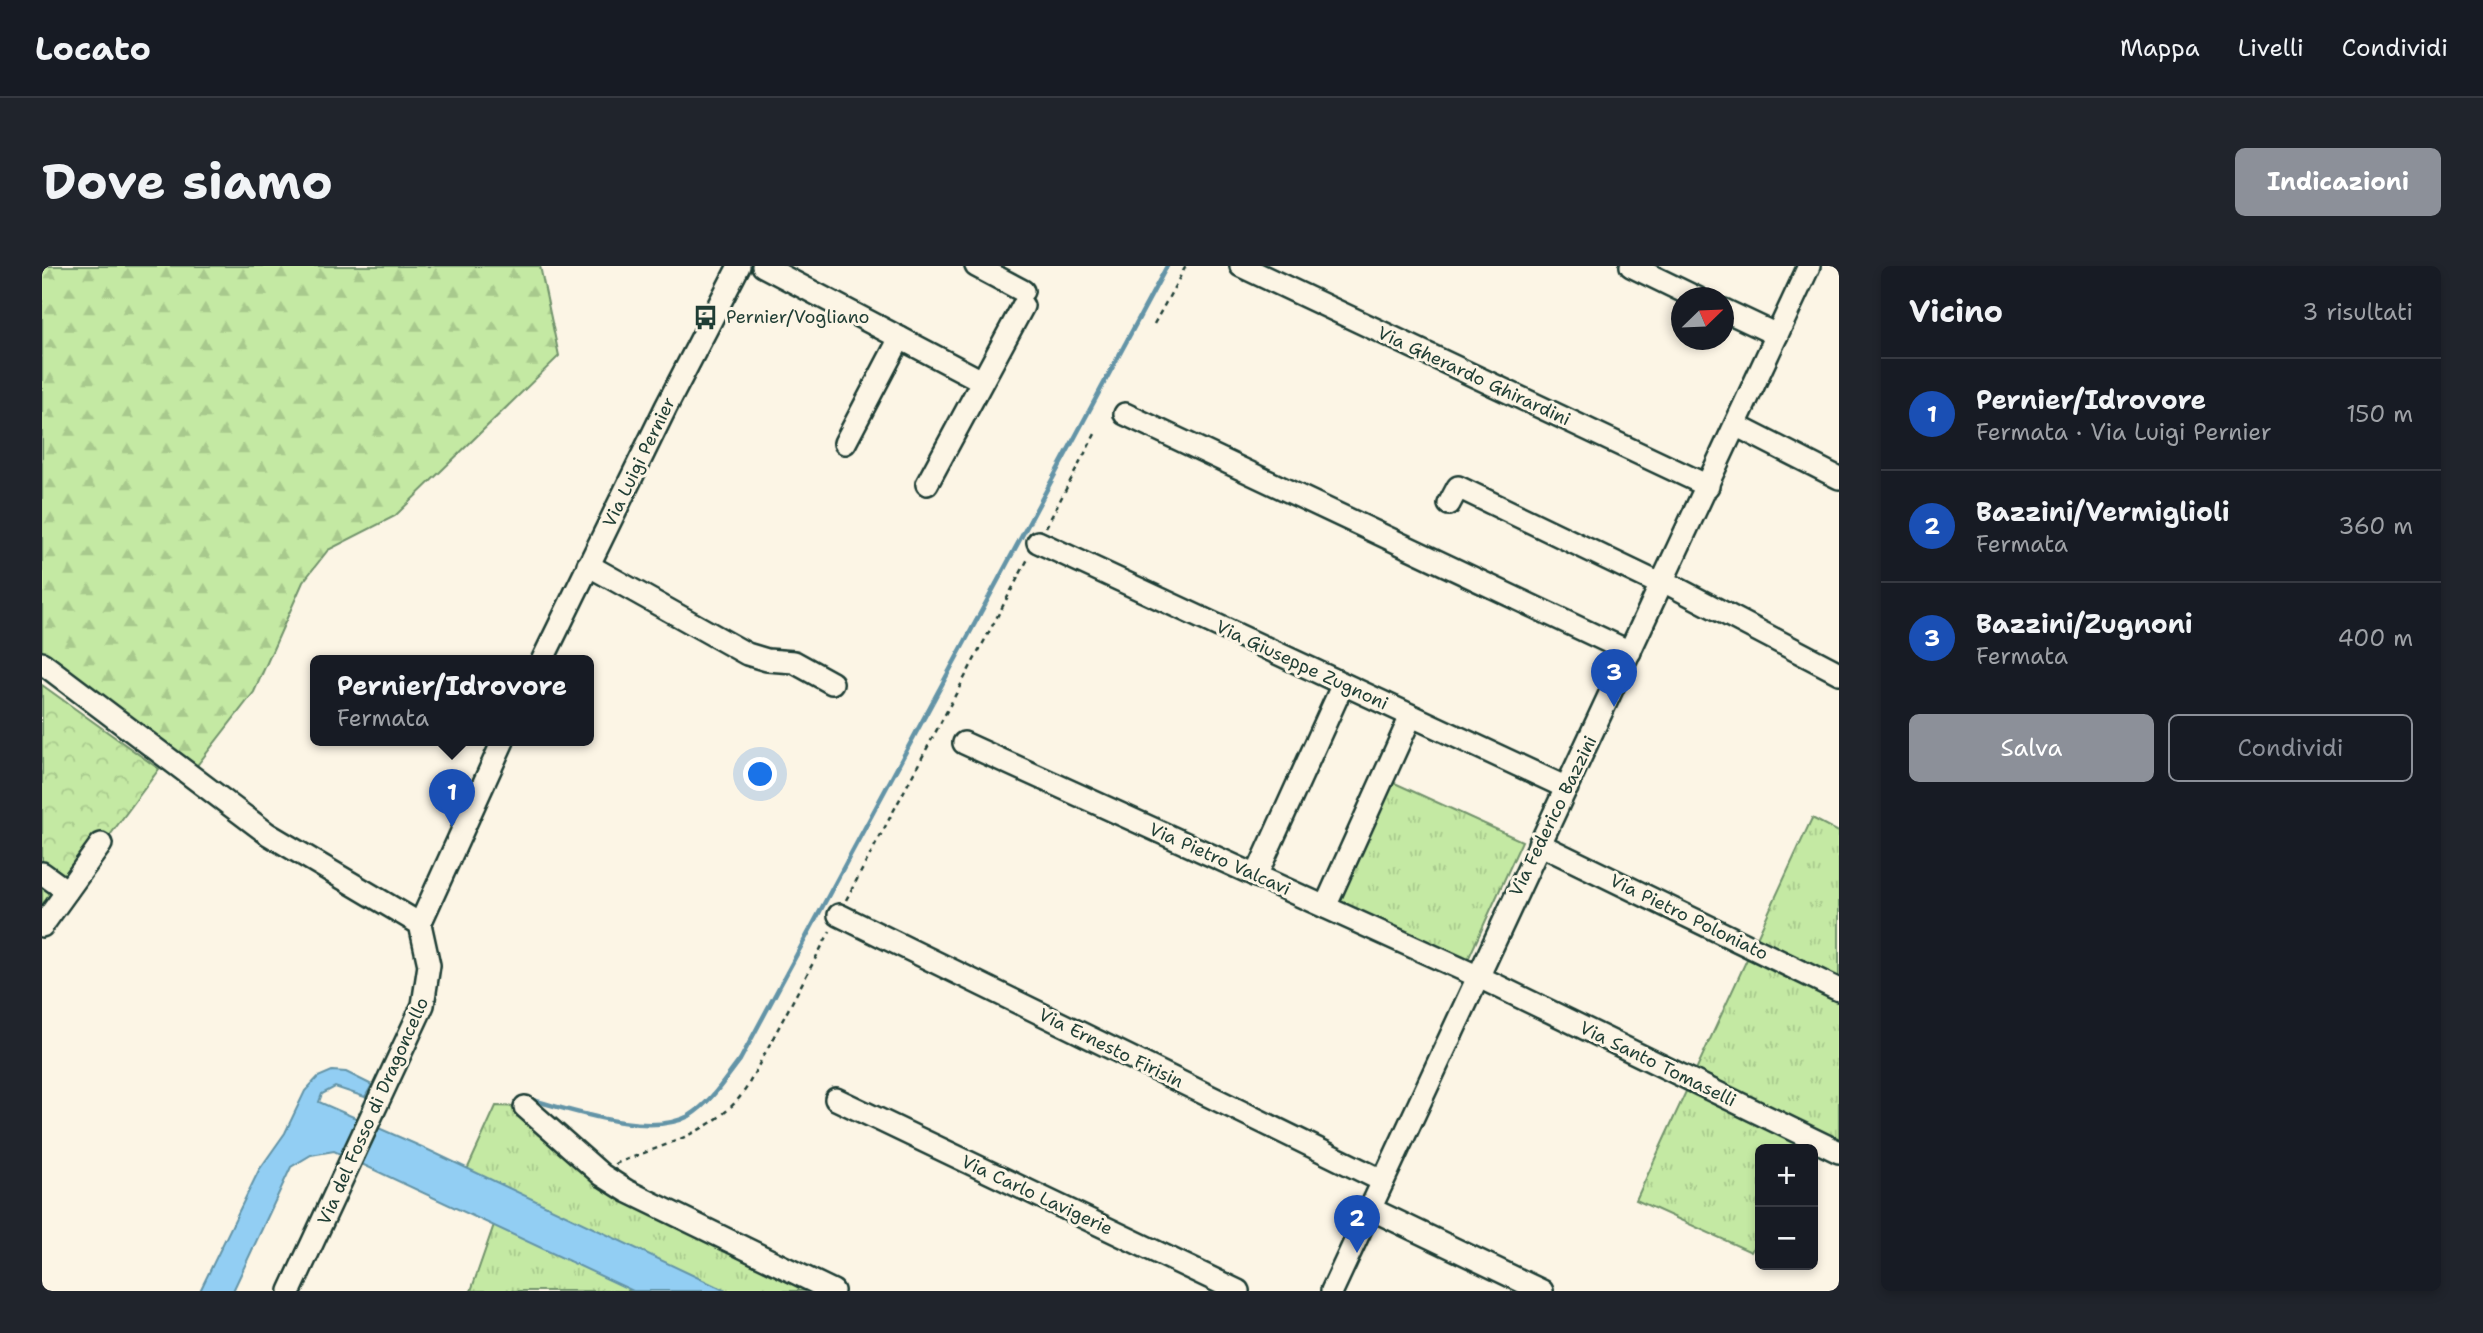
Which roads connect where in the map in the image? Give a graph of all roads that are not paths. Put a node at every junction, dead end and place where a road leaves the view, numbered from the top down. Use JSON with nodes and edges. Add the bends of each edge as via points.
{"nodes":[{"id":1,"x":740,"y":266,"type":"edge"},
{"id":2,"x":763,"y":266,"type":"edge"},
{"id":3,"x":976,"y":266,"type":"edge"},
{"id":4,"x":1241,"y":266,"type":"edge"},
{"id":5,"x":1631,"y":266,"type":"edge"},
{"id":6,"x":1809,"y":266,"type":"edge"},
{"id":7,"x":1674,"y":287,"type":"edge"},
{"id":8,"x":1734,"y":315,"type":"edge"},
{"id":9,"x":1777,"y":335,"type":"junction"},
{"id":10,"x":900,"y":338,"type":"junction"},
{"id":11,"x":982,"y":381,"type":"junction"},
{"id":12,"x":1125,"y":414,"type":"dead end"},
{"id":13,"x":1737,"y":426,"type":"junction"},
{"id":14,"x":845,"y":443,"type":"dead end"},
{"id":15,"x":1839,"y":478,"type":"edge"},
{"id":16,"x":927,"y":484,"type":"dead end"},
{"id":17,"x":1708,"y":486,"type":"junction"},
{"id":18,"x":1449,"y":504,"type":"dead end"},
{"id":19,"x":1038,"y":542,"type":"road end"},
{"id":20,"x":588,"y":565,"type":"junction"},
{"id":21,"x":1663,"y":584,"type":"junction"},
{"id":22,"x":1630,"y":652,"type":"junction"},
{"id":23,"x":544,"y":655,"type":"edge"},
{"id":24,"x":42,"y":663,"type":"edge"},
{"id":25,"x":1839,"y":673,"type":"edge"},
{"id":26,"x":832,"y":683,"type":"dead end"},
{"id":27,"x":1343,"y":684,"type":"junction"},
{"id":28,"x":1411,"y":716,"type":"junction"},
{"id":29,"x":964,"y":743,"type":"dead end"},
{"id":30,"x":501,"y":746,"type":"edge"},
{"id":31,"x":1567,"y":788,"type":"junction"},
{"id":32,"x":101,"y":844,"type":"dead end"},
{"id":33,"x":1539,"y":844,"type":"junction"},
{"id":34,"x":42,"y":873,"type":"edge"},
{"id":35,"x":1256,"y":876,"type":"junction"},
{"id":36,"x":67,"y":891,"type":"junction"},
{"id":37,"x":1325,"y":907,"type":"junction"},
{"id":38,"x":839,"y":915,"type":"road end"},
{"id":39,"x":420,"y":923,"type":"junction"},
{"id":40,"x":42,"y":926,"type":"edge"},
{"id":41,"x":1477,"y":976,"type":"junction"},
{"id":42,"x":1839,"y":990,"type":"edge"},
{"id":43,"x":836,"y":1099,"type":"dead end"},
{"id":44,"x":525,"y":1107,"type":"dead end"},
{"id":45,"x":1839,"y":1152,"type":"edge"},
{"id":46,"x":1383,"y":1181,"type":"junction"},
{"id":47,"x":1369,"y":1208,"type":"junction"},
{"id":48,"x":290,"y":1291,"type":"edge"},
{"id":49,"x":833,"y":1291,"type":"edge"},
{"id":50,"x":1238,"y":1291,"type":"edge"},
{"id":51,"x":1332,"y":1291,"type":"edge"},
{"id":52,"x":1542,"y":1291,"type":"edge"}],
"edges":[{"from":1,"to":20,"type":"street","name":"Via Luigi Pernier"},
{"from":2,"to":10,"type":"street"},
{"from":3,"to":11,"type":"street","via":[[1023,298]]},
{"from":4,"to":17,"type":"street","name":"Via Gherardo Ghirardini"},
{"from":5,"to":7,"type":"street"},
{"from":6,"to":9,"type":"street","name":"Via Federico Bazzini"},
{"from":8,"to":9,"type":"street"},
{"from":9,"to":13,"type":"street","name":"Via Federico Bazzini"},
{"from":10,"to":11,"type":"street"},
{"from":10,"to":14,"type":"street"},
{"from":11,"to":16,"type":"street"},
{"from":12,"to":22,"type":"street"},
{"from":13,"to":15,"type":"street"},
{"from":13,"to":17,"type":"street","name":"Via Federico Bazzini"},
{"from":17,"to":21,"type":"street","name":"Via Federico Bazzini"},
{"from":18,"to":21,"type":"street","via":[[1458,488]]},
{"from":19,"to":27,"type":"street","name":"Via Giuseppe Zugnoni"},
{"from":20,"to":23,"type":"street","name":"Via Luigi Pernier"},
{"from":20,"to":26,"type":"street","via":[[747,654],[794,662]]},
{"from":21,"to":22,"type":"street","name":"Via Federico Bazzini"},
{"from":21,"to":25,"type":"street"},
{"from":22,"to":31,"type":"street","name":"Via Federico Bazzini"},
{"from":24,"to":39,"type":"street","via":[[268,834]]},
{"from":27,"to":28,"type":"street","name":"Via Giuseppe Zugnoni"},
{"from":27,"to":35,"type":"street"},
{"from":28,"to":31,"type":"street","name":"Via Giuseppe Zugnoni"},
{"from":28,"to":37,"type":"street"},
{"from":29,"to":35,"type":"street","name":"Via Pietro Valcavi"},
{"from":30,"to":39,"type":"street"},
{"from":31,"to":33,"type":"street","name":"Via Federico Bazzini"},
{"from":32,"to":36,"type":"street"},
{"from":33,"to":41,"type":"street","name":"Via Federico Bazzini"},
{"from":33,"to":42,"type":"street","name":"Via Pietro Poloniato"},
{"from":34,"to":36,"type":"street"},
{"from":35,"to":37,"type":"street","name":"Via Pietro Valcavi"},
{"from":36,"to":40,"type":"street"},
{"from":37,"to":41,"type":"street","name":"Via Pietro Valcavi"},
{"from":38,"to":46,"type":"street","name":"Via Ernesto Firisin"},
{"from":39,"to":48,"type":"street","name":"Via del Fosso di Dragoncello","via":[[429,965],[419,1016]]},
{"from":41,"to":45,"type":"street","name":"Via Santo Tomaselli"},
{"from":41,"to":46,"type":"street","name":"Via Federico Bazzini"},
{"from":43,"to":50,"type":"street","name":"Via Carlo Lavigerie"},
{"from":44,"to":49,"type":"street","via":[[585,1161],[627,1191]]},
{"from":46,"to":47,"type":"street","name":"Via Federico Bazzini"},
{"from":47,"to":51,"type":"street","name":"Via Federico Bazzini"},
{"from":47,"to":52,"type":"street"}]}
